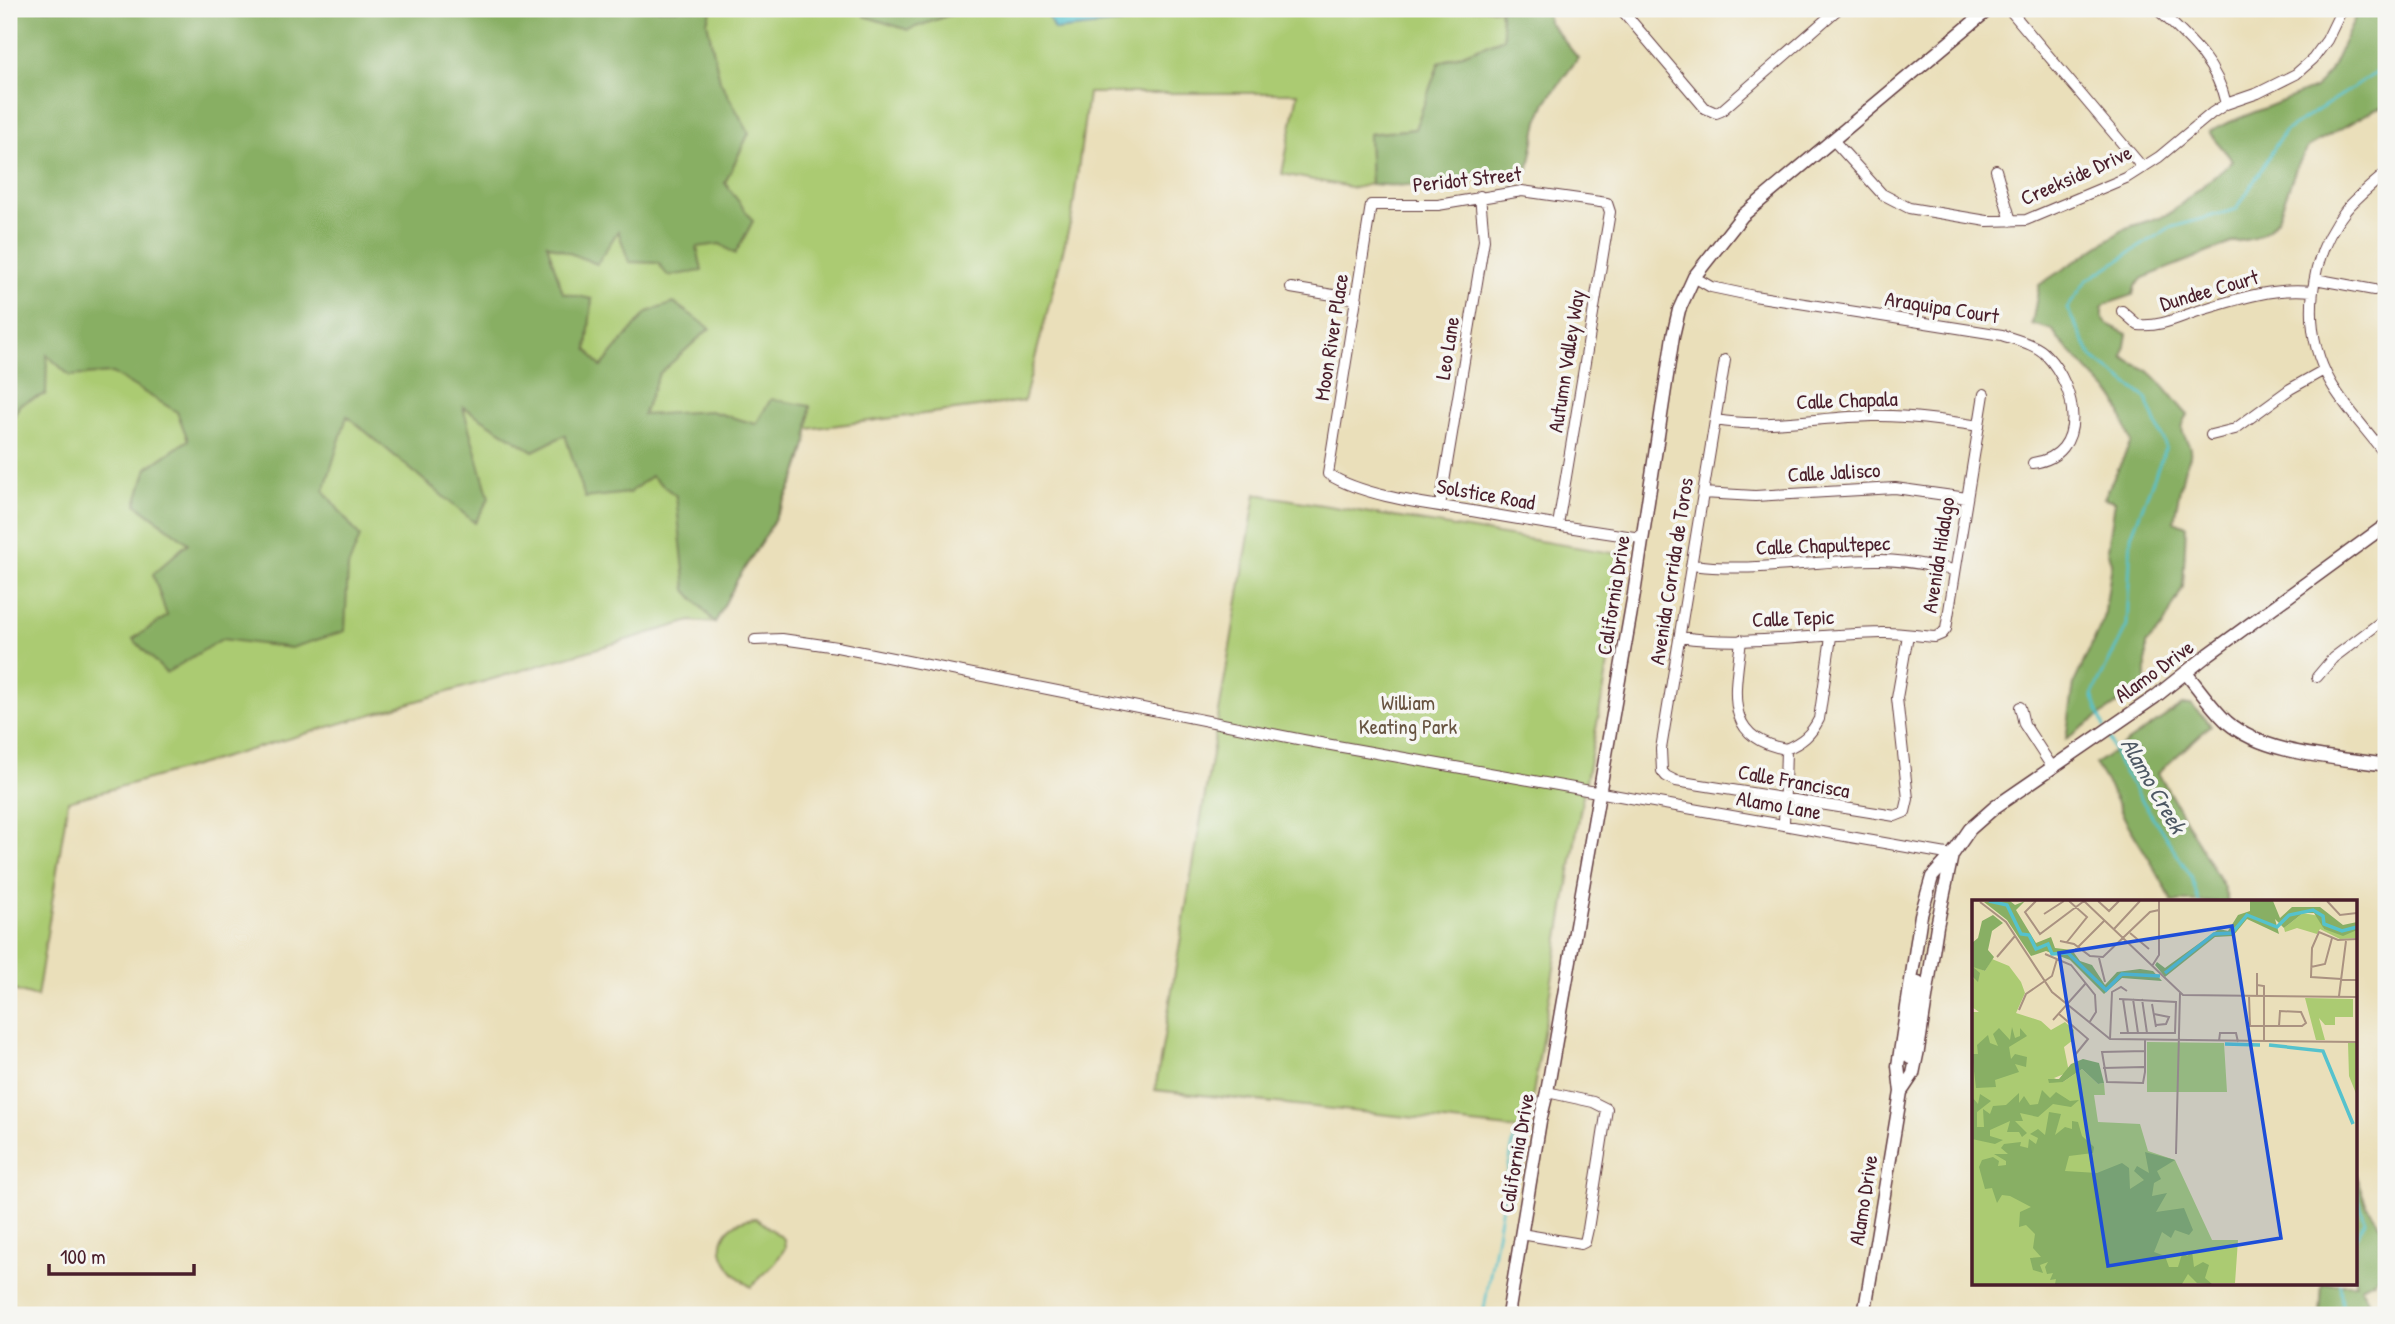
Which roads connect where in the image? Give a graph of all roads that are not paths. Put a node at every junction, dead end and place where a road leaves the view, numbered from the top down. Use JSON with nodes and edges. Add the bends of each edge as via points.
{"nodes":[{"id":1,"x":1621,"y":9,"type":"edge"},
{"id":2,"x":1838,"y":9,"type":"edge"},
{"id":3,"x":1989,"y":9,"type":"edge"},
{"id":4,"x":2009,"y":9,"type":"edge"},
{"id":5,"x":2158,"y":9,"type":"edge"},
{"id":6,"x":2342,"y":9,"type":"edge"},
{"id":7,"x":2225,"y":104,"type":"junction"},
{"id":8,"x":1834,"y":141,"type":"junction"},
{"id":9,"x":2143,"y":168,"type":"junction"},
{"id":10,"x":1996,"y":170,"type":"dead end"},
{"id":11,"x":2386,"y":173,"type":"edge"},
{"id":12,"x":1480,"y":196,"type":"junction"},
{"id":13,"x":1607,"y":204,"type":"joint"},
{"id":14,"x":1371,"y":205,"type":"joint"},
{"id":15,"x":2011,"y":221,"type":"junction"},
{"id":16,"x":1694,"y":277,"type":"junction"},
{"id":17,"x":2315,"y":279,"type":"junction"},
{"id":18,"x":1291,"y":288,"type":"dead end"},
{"id":19,"x":2312,"y":290,"type":"junction"},
{"id":20,"x":2374,"y":290,"type":"dead end"},
{"id":21,"x":1357,"y":299,"type":"junction"},
{"id":22,"x":2122,"y":310,"type":"dead end"},
{"id":23,"x":1725,"y":360,"type":"dead end"},
{"id":24,"x":2324,"y":370,"type":"junction"},
{"id":25,"x":1984,"y":394,"type":"dead end"},
{"id":26,"x":1716,"y":421,"type":"junction"},
{"id":27,"x":1979,"y":426,"type":"junction"},
{"id":28,"x":2211,"y":435,"type":"dead end"},
{"id":29,"x":2386,"y":435,"type":"edge"},
{"id":30,"x":2377,"y":443,"type":"junction"},
{"id":31,"x":2386,"y":456,"type":"edge"},
{"id":32,"x":2032,"y":463,"type":"dead end"},
{"id":33,"x":1328,"y":474,"type":"joint"},
{"id":34,"x":1703,"y":493,"type":"junction"},
{"id":35,"x":1967,"y":498,"type":"junction"},
{"id":36,"x":1440,"y":506,"type":"junction"},
{"id":37,"x":1558,"y":525,"type":"junction"},
{"id":38,"x":2386,"y":525,"type":"edge"},
{"id":39,"x":1641,"y":538,"type":"junction"},
{"id":40,"x":1692,"y":565,"type":"junction"},
{"id":41,"x":1955,"y":570,"type":"junction"},
{"id":42,"x":2386,"y":618,"type":"edge"},
{"id":43,"x":1908,"y":635,"type":"junction"},
{"id":44,"x":1680,"y":637,"type":"junction"},
{"id":45,"x":1831,"y":637,"type":"junction"},
{"id":46,"x":755,"y":640,"type":"dead end"},
{"id":47,"x":1741,"y":640,"type":"junction"},
{"id":48,"x":2186,"y":673,"type":"junction"},
{"id":49,"x":2317,"y":677,"type":"dead end"},
{"id":50,"x":2020,"y":706,"type":"dead end"},
{"id":51,"x":1786,"y":749,"type":"junction"},
{"id":52,"x":2386,"y":765,"type":"edge"},
{"id":53,"x":2052,"y":766,"type":"junction"},
{"id":54,"x":1676,"y":781,"type":"joint"},
{"id":55,"x":1600,"y":792,"type":"junction"},
{"id":56,"x":1784,"y":798,"type":"junction"},
{"id":57,"x":1905,"y":812,"type":"joint"},
{"id":58,"x":1784,"y":825,"type":"junction"},
{"id":59,"x":1952,"y":855,"type":"junction"},
{"id":60,"x":1915,"y":954,"type":"junction"},
{"id":61,"x":1913,"y":1072,"type":"junction"},
{"id":62,"x":1547,"y":1092,"type":"junction"},
{"id":63,"x":1901,"y":1092,"type":"junction"},
{"id":64,"x":1521,"y":1234,"type":"junction"},
{"id":65,"x":1508,"y":1315,"type":"edge"},
{"id":66,"x":1864,"y":1315,"type":"edge"}],
"edges":[{"from":1,"to":2,"type":"street","via":[[1705,108],[1716,113]]},
{"from":3,"to":8,"type":"street","name":"California Drive"},
{"from":4,"to":9,"type":"street"},
{"from":5,"to":7,"type":"street","via":[[2202,52],[2216,73]]},
{"from":6,"to":7,"type":"street","name":"Creekside Drive","via":[[2327,40],[2296,74]]},
{"from":7,"to":9,"type":"street","name":"Creekside Drive"},
{"from":8,"to":15,"type":"street","name":"Creekside Drive","via":[[1893,201],[1924,211]]},
{"from":8,"to":16,"type":"street","name":"California Drive","via":[[1742,216]]},
{"from":9,"to":15,"type":"street","name":"Creekside Drive","via":[[2036,216]]},
{"from":10,"to":15,"type":"street"},
{"from":11,"to":17,"type":"street","via":[[2344,212],[2321,256]]},
{"from":12,"to":13,"type":"street","name":"Peridot Street","via":[[1522,191]]},
{"from":12,"to":14,"type":"street","name":"Peridot Street","via":[[1438,205]]},
{"from":12,"to":36,"type":"street","name":"Leo Lane","via":[[1484,240]]},
{"from":13,"to":37,"type":"street","name":"Autumn Valley Way","via":[[1610,212]]},
{"from":14,"to":21,"type":"street","name":"Moon River Place"},
{"from":16,"to":32,"type":"street","name":"Araquipa Court","via":[[1711,287],[1754,296],[2002,335],[2045,353],[2067,386],[2073,402],[2072,421],[2062,449],[2046,461]]},
{"from":16,"to":39,"type":"street","name":"California Drive","via":[[1673,336]]},
{"from":17,"to":19,"type":"street"},
{"from":17,"to":20,"type":"street"},
{"from":18,"to":21,"type":"street"},
{"from":19,"to":22,"type":"street","name":"Dundee Court","via":[[2255,294],[2165,324],[2138,325]]},
{"from":19,"to":24,"type":"street","via":[[2313,328]]},
{"from":21,"to":33,"type":"street","name":"Moon River Place"},
{"from":23,"to":26,"type":"street","name":"Avenida Corrida de Toros"},
{"from":24,"to":28,"type":"street","via":[[2235,429]]},
{"from":24,"to":30,"type":"street"},
{"from":25,"to":27,"type":"street","name":"Avenida Hidalgo"},
{"from":26,"to":27,"type":"street","name":"Calle Chapala","via":[[1901,416]]},
{"from":26,"to":34,"type":"street","name":"Avenida Corrida de Toros"},
{"from":27,"to":35,"type":"street","name":"Avenida Hidalgo"},
{"from":29,"to":30,"type":"street"},
{"from":30,"to":31,"type":"street"},
{"from":33,"to":36,"type":"street","name":"Solstice Road","via":[[1344,484]]},
{"from":34,"to":35,"type":"street","name":"Calle Jalisco","via":[[1755,496],[1895,488]]},
{"from":34,"to":40,"type":"street","name":"Avenida Corrida de Toros"},
{"from":35,"to":41,"type":"street","name":"Avenida Hidalgo"},
{"from":36,"to":37,"type":"street","name":"Solstice Road"},
{"from":37,"to":39,"type":"street","name":"Solstice Road"},
{"from":38,"to":48,"type":"street","name":"Alamo Drive"},
{"from":39,"to":55,"type":"street","name":"California Drive"},
{"from":40,"to":41,"type":"street","name":"Calle Chapultepec","via":[[1762,568],[1876,559]]},
{"from":40,"to":44,"type":"street","name":"Avenida Corrida de Toros"},
{"from":41,"to":43,"type":"street","name":"Avenida Hidalgo","via":[[1946,629],[1935,637]]},
{"from":42,"to":49,"type":"street","via":[[2333,658]]},
{"from":43,"to":45,"type":"street","name":"Calle Tepic"},
{"from":43,"to":57,"type":"street","name":"Avenida Hidalgo","via":[[1897,698],[1908,799]]},
{"from":44,"to":47,"type":"street","name":"Calle Tepic"},
{"from":44,"to":54,"type":"street","name":"Avenida Corrida de Toros","via":[[1660,760],[1661,771]]},
{"from":45,"to":47,"type":"street","name":"Calle Tepic"},
{"from":45,"to":51,"type":"street","via":[[1819,719],[1804,740]]},
{"from":46,"to":55,"type":"street","name":"Alamo Lane","via":[[782,639],[837,648],[1303,740]]},
{"from":47,"to":51,"type":"street","via":[[1737,714],[1743,727],[1761,743]]},
{"from":48,"to":52,"type":"street","via":[[2226,721],[2246,736],[2297,751]]},
{"from":48,"to":53,"type":"street","name":"Alamo Drive"},
{"from":50,"to":53,"type":"street","via":[[2024,724]]},
{"from":51,"to":56,"type":"street"},
{"from":53,"to":59,"type":"street","name":"Alamo Drive","via":[[1981,819]]},
{"from":54,"to":56,"type":"street","name":"Calle Francisca"},
{"from":55,"to":58,"type":"street","name":"Alamo Lane"},
{"from":55,"to":62,"type":"street","name":"California Drive"},
{"from":56,"to":57,"type":"street","name":"Calle Francisca","via":[[1895,817]]},
{"from":56,"to":58,"type":"street"},
{"from":58,"to":59,"type":"street","name":"Alamo Lane"},
{"from":59,"to":60,"type":"street","name":"Alamo Drive","via":[[1932,877]]},
{"from":59,"to":61,"type":"street","name":"Alamo Drive"},
{"from":60,"to":61,"type":"street"},
{"from":60,"to":63,"type":"street","name":"Alamo Drive","via":[[1898,1066]]},
{"from":61,"to":63,"type":"street","name":"Alamo Drive"},
{"from":62,"to":64,"type":"street","name":"California Drive"},
{"from":62,"to":64,"type":"street","via":[[1606,1109],[1588,1229],[1581,1244]]},
{"from":63,"to":66,"type":"street","name":"Alamo Drive"},
{"from":64,"to":65,"type":"street","name":"California Drive"}]}
